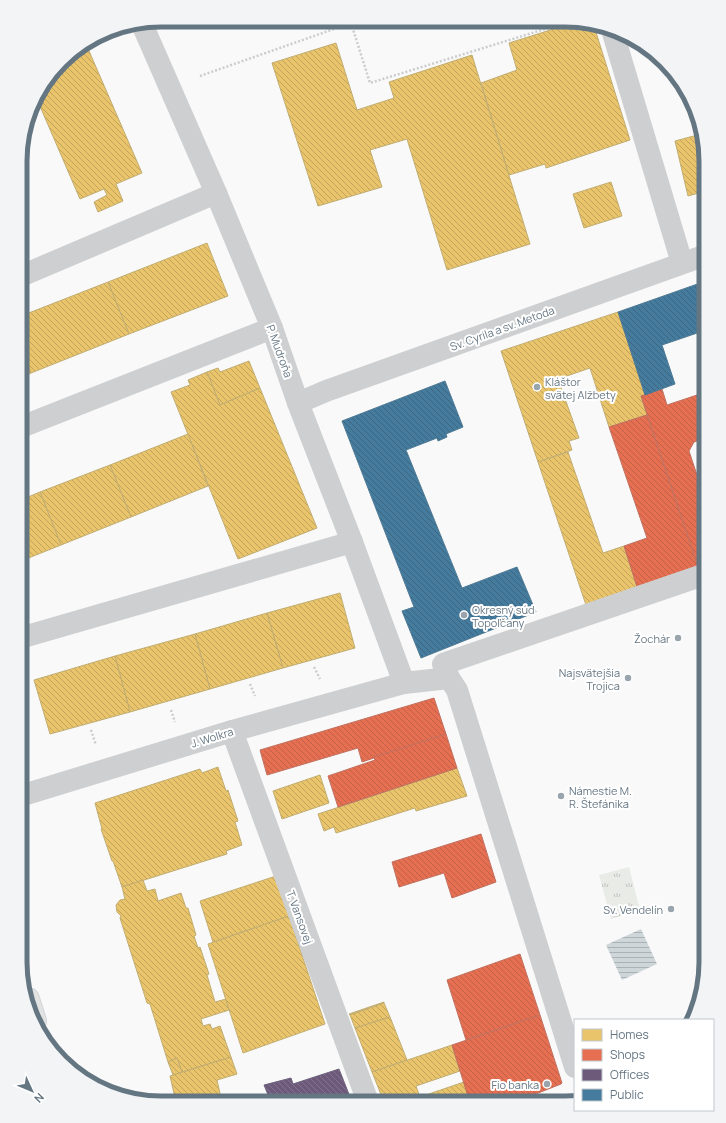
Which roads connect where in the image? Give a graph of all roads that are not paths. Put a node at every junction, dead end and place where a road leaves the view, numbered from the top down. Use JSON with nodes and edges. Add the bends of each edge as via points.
{"nodes":[{"id":1,"x":144,"y":28,"type":"edge"},
{"id":2,"x":614,"y":36,"type":"edge"},
{"id":3,"x":216,"y":193,"type":"junction"},
{"id":4,"x":699,"y":257,"type":"edge"},
{"id":5,"x":682,"y":263,"type":"junction"},
{"id":6,"x":27,"y":273,"type":"edge"},
{"id":7,"x":272,"y":328,"type":"junction"},
{"id":8,"x":298,"y":404,"type":"junction"},
{"id":9,"x":27,"y":425,"type":"edge"},
{"id":10,"x":352,"y":542,"type":"junction"},
{"id":11,"x":699,"y":576,"type":"edge"},
{"id":12,"x":27,"y":636,"type":"edge"},
{"id":13,"x":449,"y":678,"type":"junction"},
{"id":14,"x":404,"y":683,"type":"junction"},
{"id":15,"x":232,"y":731,"type":"junction"},
{"id":16,"x":27,"y":794,"type":"edge"},
{"id":17,"x":574,"y":1063,"type":"edge"},
{"id":18,"x":366,"y":1096,"type":"edge"}],
"edges":[{"from":1,"to":3,"type":"street","name":"P. Mudroňa"},
{"from":2,"to":5,"type":"street"},
{"from":3,"to":6,"type":"street"},
{"from":3,"to":7,"type":"street","name":"P. Mudroňa"},
{"from":4,"to":5,"type":"street","name":"Sv. Cyrila a sv. Metoda"},
{"from":5,"to":8,"type":"street","name":"Sv. Cyrila a sv. Metoda","via":[[326,391]]},
{"from":7,"to":8,"type":"street","name":"P. Mudroňa"},
{"from":7,"to":9,"type":"street"},
{"from":8,"to":10,"type":"street","name":"P. Mudroňa"},
{"from":10,"to":12,"type":"street"},
{"from":10,"to":14,"type":"street","name":"P. Mudroňa"},
{"from":11,"to":13,"type":"street","via":[[443,664]]},
{"from":13,"to":14,"type":"street","name":"J. Wolkra"},
{"from":13,"to":17,"type":"street","via":[[457,690]]},
{"from":14,"to":15,"type":"street","name":"J. Wolkra"},
{"from":15,"to":16,"type":"street","name":"J. Wolkra"},
{"from":15,"to":18,"type":"street","name":"T. Vansovej"}]}
